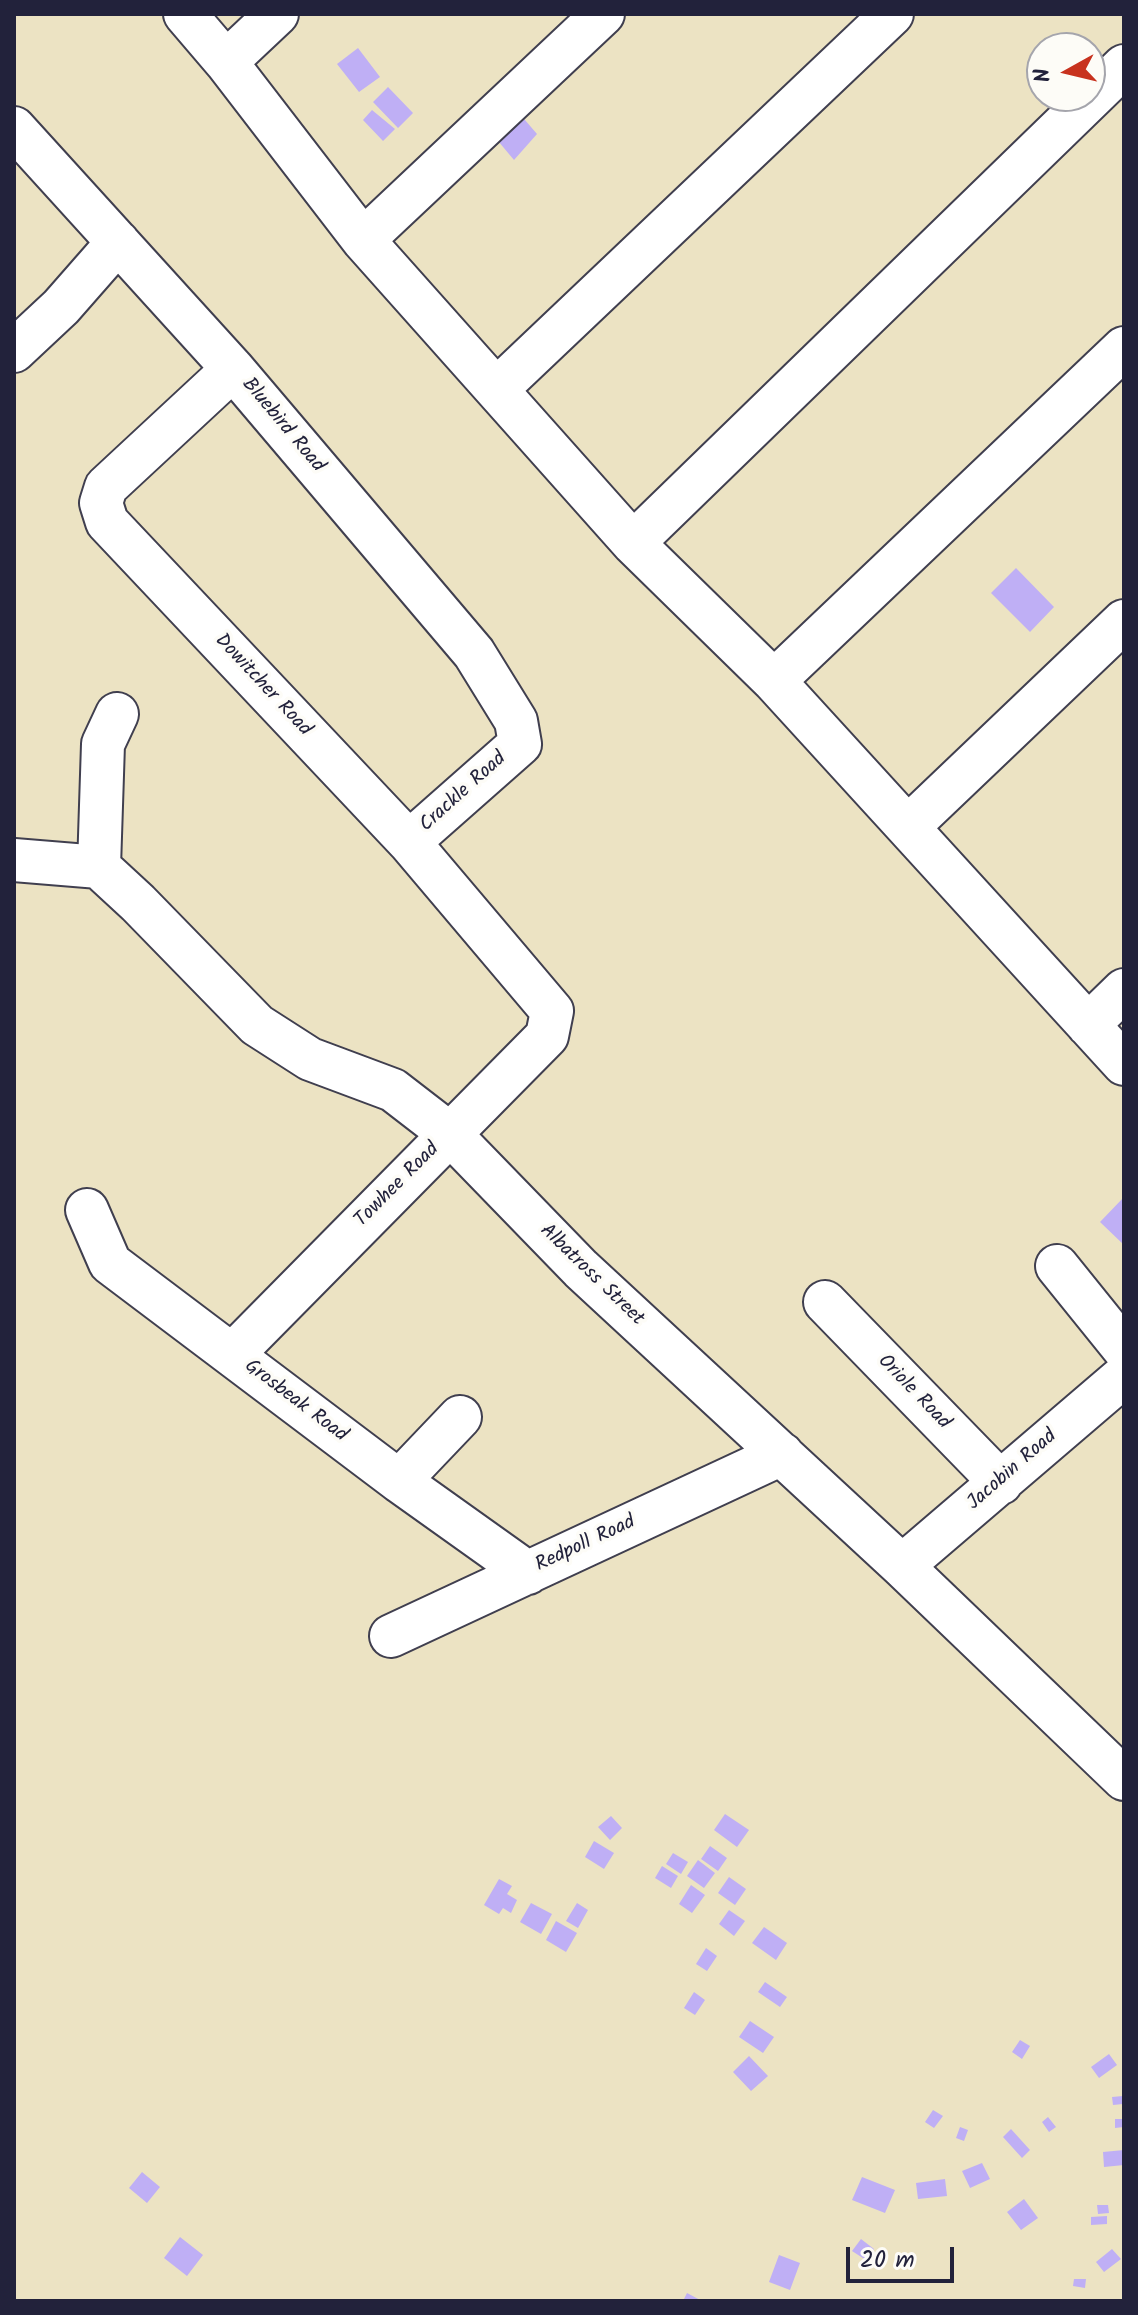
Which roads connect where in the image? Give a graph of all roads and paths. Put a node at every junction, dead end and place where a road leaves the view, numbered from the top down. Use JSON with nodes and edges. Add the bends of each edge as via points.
{"nodes":[{"id":1,"x":185,"y":14,"type":"edge"},
{"id":2,"x":277,"y":14,"type":"edge"},
{"id":3,"x":603,"y":14,"type":"edge"},
{"id":4,"x":892,"y":14,"type":"edge"},
{"id":5,"x":226,"y":62,"type":"junction"},
{"id":6,"x":1124,"y":66,"type":"edge"},
{"id":7,"x":14,"y":128,"type":"edge"},
{"id":8,"x":363,"y":240,"type":"junction"},
{"id":9,"x":118,"y":242,"type":"junction"},
{"id":10,"x":1124,"y":348,"type":"edge"},
{"id":11,"x":14,"y":351,"type":"edge"},
{"id":12,"x":233,"y":369,"type":"junction"},
{"id":13,"x":497,"y":389,"type":"junction"},
{"id":14,"x":633,"y":543,"type":"junction"},
{"id":15,"x":1124,"y":621,"type":"edge"},
{"id":16,"x":774,"y":681,"type":"junction"},
{"id":17,"x":117,"y":714,"type":"dead end"},
{"id":18,"x":520,"y":744,"type":"joint"},
{"id":19,"x":908,"y":827,"type":"junction"},
{"id":20,"x":409,"y":842,"type":"junction"},
{"id":21,"x":14,"y":860,"type":"edge"},
{"id":22,"x":99,"y":867,"type":"junction"},
{"id":23,"x":1124,"y":990,"type":"edge"},
{"id":24,"x":552,"y":1011,"type":"joint"},
{"id":25,"x":1088,"y":1025,"type":"junction"},
{"id":26,"x":1124,"y":1064,"type":"edge"},
{"id":27,"x":450,"y":1134,"type":"junction"},
{"id":28,"x":87,"y":1210,"type":"dead end"},
{"id":29,"x":1057,"y":1266,"type":"dead end"},
{"id":30,"x":825,"y":1302,"type":"dead end"},
{"id":31,"x":1124,"y":1349,"type":"edge"},
{"id":32,"x":232,"y":1355,"type":"junction"},
{"id":33,"x":1124,"y":1376,"type":"edge"},
{"id":34,"x":460,"y":1417,"type":"dead end"},
{"id":35,"x":782,"y":1454,"type":"junction"},
{"id":36,"x":399,"y":1481,"type":"junction"},
{"id":37,"x":1001,"y":1483,"type":"junction"},
{"id":38,"x":902,"y":1566,"type":"junction"},
{"id":39,"x":528,"y":1573,"type":"junction"},
{"id":40,"x":391,"y":1636,"type":"dead end"},
{"id":41,"x":1124,"y":1779,"type":"edge"}],
"edges":[{"from":1,"to":5,"type":"street"},
{"from":2,"to":5,"type":"street"},
{"from":3,"to":8,"type":"street"},
{"from":4,"to":13,"type":"street"},
{"from":5,"to":8,"type":"street"},
{"from":6,"to":14,"type":"street"},
{"from":7,"to":9,"type":"street","name":"Bluebird Road"},
{"from":8,"to":13,"type":"street"},
{"from":9,"to":11,"type":"street"},
{"from":9,"to":12,"type":"street","name":"Bluebird Road"},
{"from":10,"to":16,"type":"street"},
{"from":12,"to":18,"type":"street","name":"Bluebird Road","via":[[474,653],[516,721]]},
{"from":12,"to":20,"type":"street","name":"Dowitcher Road","via":[[106,487],[101,503],[107,522]]},
{"from":13,"to":14,"type":"street"},
{"from":14,"to":16,"type":"street"},
{"from":15,"to":19,"type":"street"},
{"from":16,"to":19,"type":"street"},
{"from":17,"to":22,"type":"street","via":[[103,744]]},
{"from":18,"to":20,"type":"street","name":"Crackle Road"},
{"from":19,"to":25,"type":"street"},
{"from":20,"to":24,"type":"street","name":"Dowitcher Road"},
{"from":21,"to":22,"type":"street"},
{"from":22,"to":27,"type":"street","name":"Albatross Street","via":[[257,1025],[310,1059],[393,1090]]},
{"from":23,"to":25,"type":"street"},
{"from":24,"to":27,"type":"street","name":"Towhee Road","via":[[547,1036]]},
{"from":25,"to":26,"type":"street"},
{"from":27,"to":32,"type":"street","name":"Towhee Road"},
{"from":27,"to":35,"type":"street","name":"Albatross Street","via":[[581,1269]]},
{"from":28,"to":32,"type":"street","name":"Grosbeak Road","via":[[110,1263]]},
{"from":29,"to":31,"type":"street"},
{"from":30,"to":37,"type":"street","name":"Oriole Road"},
{"from":32,"to":36,"type":"street","name":"Grosbeak Road"},
{"from":33,"to":37,"type":"street","name":"Jacobin Road"},
{"from":34,"to":36,"type":"street"},
{"from":35,"to":38,"type":"street","name":"Albatross Street"},
{"from":35,"to":39,"type":"street","name":"Redpoll Road"},
{"from":36,"to":39,"type":"street","name":"Grosbeak Road"},
{"from":37,"to":38,"type":"street","name":"Jacobin Road"},
{"from":38,"to":41,"type":"street","name":"Albatross Street"},
{"from":39,"to":40,"type":"street","name":"Redpoll Road"}]}
